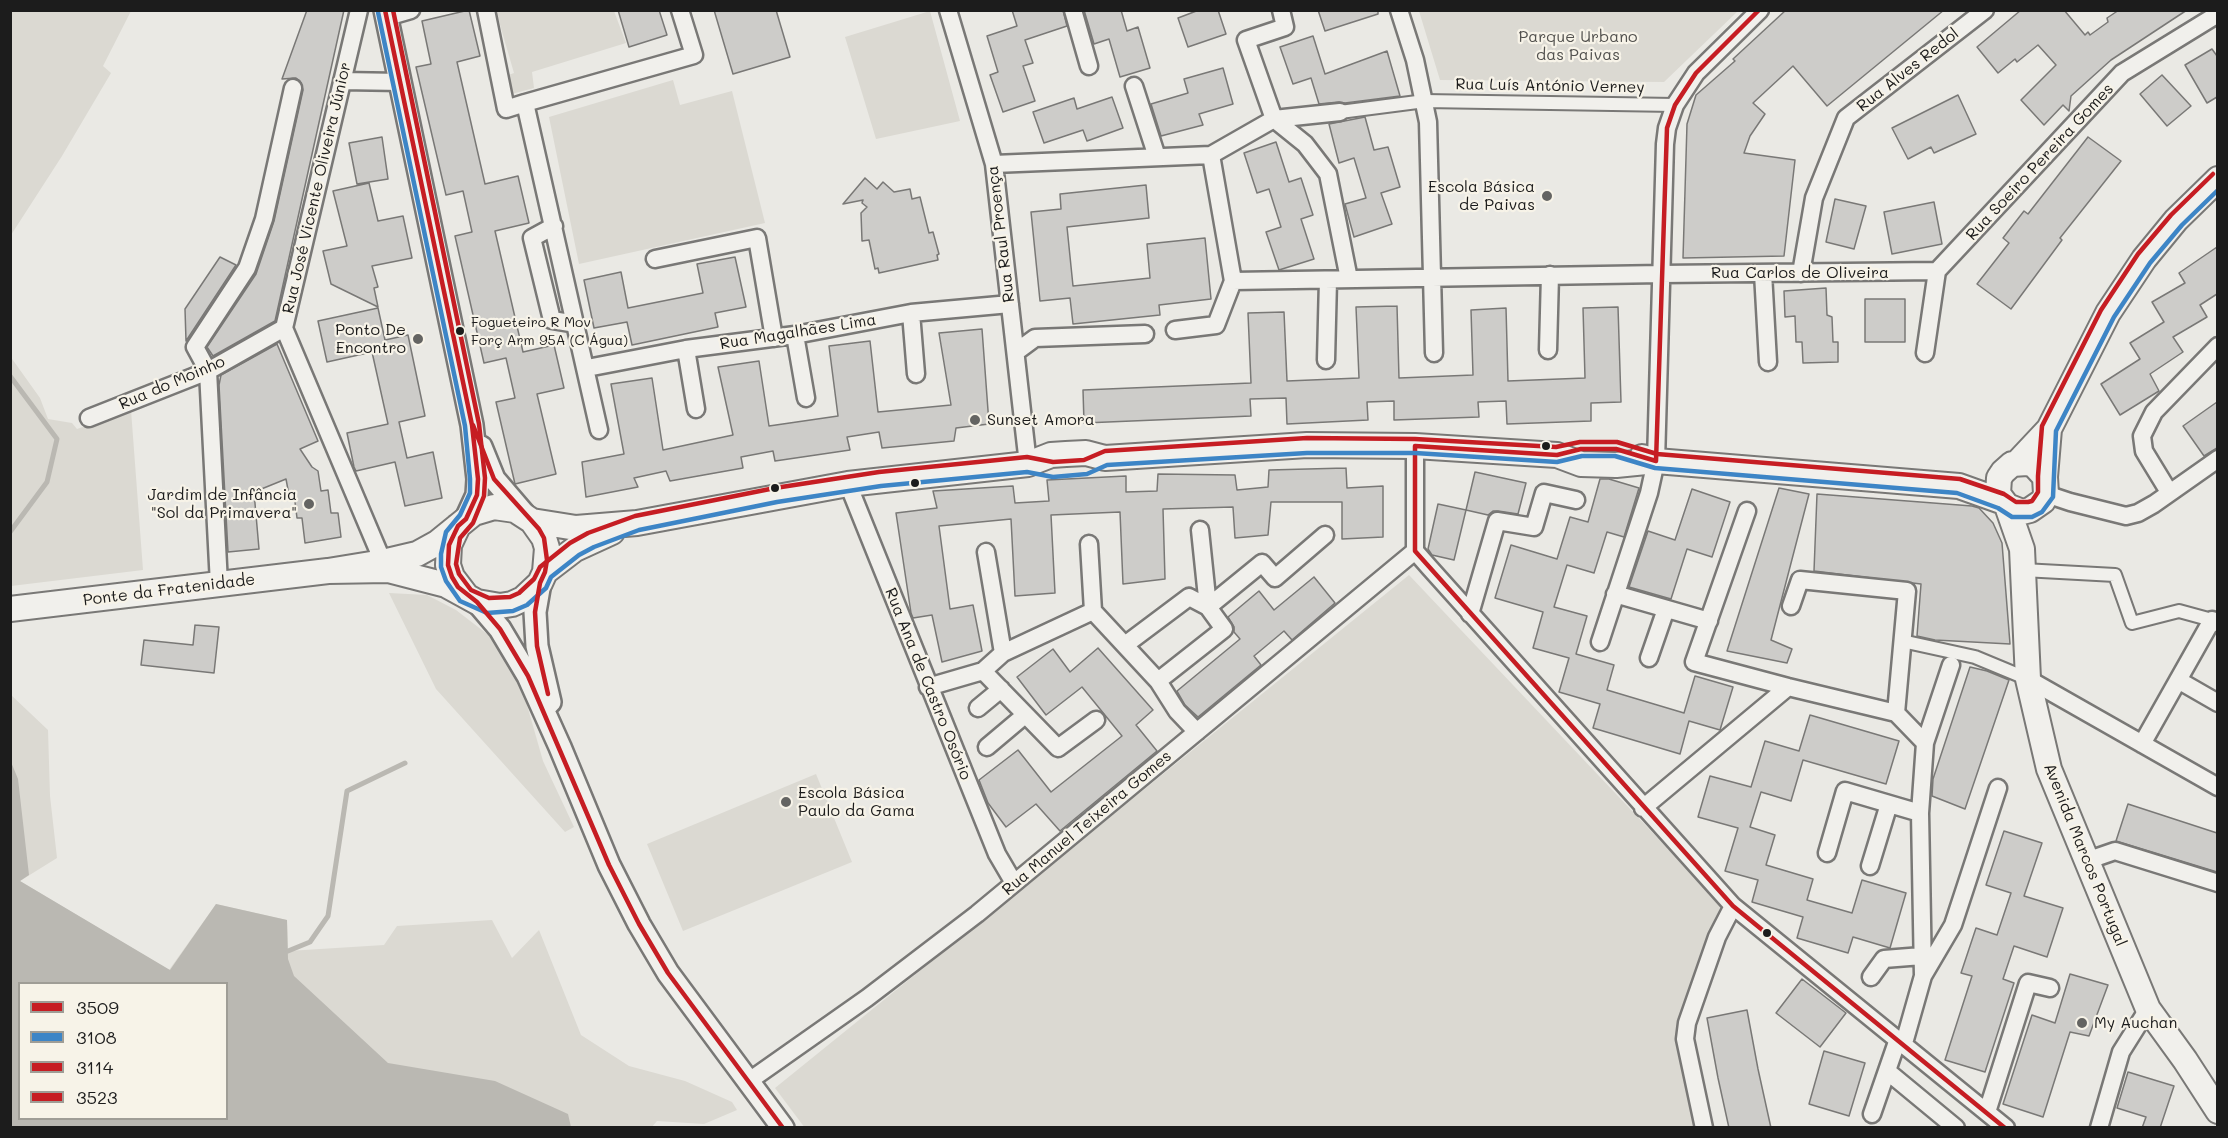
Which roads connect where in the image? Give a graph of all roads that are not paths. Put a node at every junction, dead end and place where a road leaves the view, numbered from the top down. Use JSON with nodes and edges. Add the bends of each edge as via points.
{"nodes":[{"id":1,"x":359,"y":10,"type":"edge"},
{"id":2,"x":411,"y":10,"type":"edge"},
{"id":3,"x":486,"y":10,"type":"edge"},
{"id":4,"x":680,"y":10,"type":"edge"},
{"id":5,"x":948,"y":10,"type":"edge"},
{"id":6,"x":1073,"y":10,"type":"edge"},
{"id":7,"x":1281,"y":10,"type":"edge"},
{"id":8,"x":1399,"y":10,"type":"edge"},
{"id":9,"x":1760,"y":10,"type":"edge"},
{"id":10,"x":1985,"y":10,"type":"edge"},
{"id":11,"x":386,"y":14,"type":"edge"},
{"id":12,"x":2217,"y":14,"type":"edge"},
{"id":13,"x":1089,"y":66,"type":"dead end"},
{"id":14,"x":342,"y":81,"type":"junction"},
{"id":15,"x":401,"y":82,"type":"junction"},
{"id":16,"x":1134,"y":86,"type":"dead end"},
{"id":17,"x":294,"y":88,"type":"dead end"},
{"id":18,"x":1425,"y":101,"type":"junction"},
{"id":19,"x":525,"y":103,"type":"junction"},
{"id":20,"x":1675,"y":105,"type":"junction"},
{"id":21,"x":1340,"y":112,"type":"joint"},
{"id":22,"x":1274,"y":118,"type":"junction"},
{"id":23,"x":1211,"y":155,"type":"junction"},
{"id":24,"x":1157,"y":157,"type":"junction"},
{"id":25,"x":994,"y":164,"type":"junction"},
{"id":26,"x":2217,"y":179,"type":"edge"},
{"id":27,"x":554,"y":226,"type":"junction"},
{"id":28,"x":655,"y":259,"type":"dead end"},
{"id":29,"x":1937,"y":271,"type":"junction"},
{"id":30,"x":1763,"y":273,"type":"junction"},
{"id":31,"x":1801,"y":273,"type":"junction"},
{"id":32,"x":1662,"y":274,"type":"junction"},
{"id":33,"x":1550,"y":276,"type":"junction"},
{"id":34,"x":1432,"y":277,"type":"junction"},
{"id":35,"x":1349,"y":279,"type":"junction"},
{"id":36,"x":1328,"y":280,"type":"junction"},
{"id":37,"x":1233,"y":281,"type":"junction"},
{"id":38,"x":1010,"y":304,"type":"junction"},
{"id":39,"x":911,"y":313,"type":"junction"},
{"id":40,"x":576,"y":324,"type":"junction"},
{"id":41,"x":284,"y":328,"type":"junction"},
{"id":42,"x":1175,"y":330,"type":"dead end"},
{"id":43,"x":1145,"y":334,"type":"dead end"},
{"id":44,"x":795,"y":335,"type":"junction"},
{"id":45,"x":774,"y":338,"type":"junction"},
{"id":46,"x":2217,"y":346,"type":"edge"},
{"id":47,"x":686,"y":349,"type":"junction"},
{"id":48,"x":1548,"y":350,"type":"dead end"},
{"id":49,"x":1016,"y":352,"type":"junction"},
{"id":50,"x":1434,"y":353,"type":"dead end"},
{"id":51,"x":1925,"y":353,"type":"dead end"},
{"id":52,"x":1326,"y":360,"type":"dead end"},
{"id":53,"x":1768,"y":362,"type":"dead end"},
{"id":54,"x":587,"y":368,"type":"junction"},
{"id":55,"x":208,"y":371,"type":"junction"},
{"id":56,"x":916,"y":374,"type":"dead end"},
{"id":57,"x":806,"y":398,"type":"dead end"},
{"id":58,"x":696,"y":409,"type":"dead end"},
{"id":59,"x":89,"y":418,"type":"dead end"},
{"id":60,"x":472,"y":425,"type":"junction"},
{"id":61,"x":2049,"y":429,"type":"junction"},
{"id":62,"x":599,"y":430,"type":"dead end"},
{"id":63,"x":1415,"y":446,"type":"junction"},
{"id":64,"x":2217,"y":459,"type":"edge"},
{"id":65,"x":1656,"y":461,"type":"junction"},
{"id":66,"x":1028,"y":464,"type":"junction"},
{"id":67,"x":2011,"y":467,"type":"junction"},
{"id":68,"x":848,"y":484,"type":"junction"},
{"id":69,"x":1959,"y":486,"type":"junction"},
{"id":70,"x":2169,"y":492,"type":"junction"},
{"id":71,"x":2043,"y":493,"type":"junction"},
{"id":72,"x":1576,"y":500,"type":"dead end"},
{"id":73,"x":2004,"y":503,"type":"junction"},
{"id":74,"x":1747,"y":511,"type":"dead end"},
{"id":75,"x":528,"y":518,"type":"junction"},
{"id":76,"x":462,"y":522,"type":"junction"},
{"id":77,"x":637,"y":522,"type":"junction"},
{"id":78,"x":1200,"y":531,"type":"dead end"},
{"id":79,"x":1325,"y":535,"type":"dead end"},
{"id":80,"x":1089,"y":544,"type":"dead end"},
{"id":81,"x":1415,"y":551,"type":"junction"},
{"id":82,"x":986,"y":552,"type":"dead end"},
{"id":83,"x":2023,"y":560,"type":"junction"},
{"id":84,"x":383,"y":562,"type":"junction"},
{"id":85,"x":328,"y":571,"type":"junction"},
{"id":86,"x":542,"y":577,"type":"junction"},
{"id":87,"x":219,"y":584,"type":"junction"},
{"id":88,"x":1615,"y":594,"type":"junction"},
{"id":89,"x":471,"y":599,"type":"junction"},
{"id":90,"x":1791,"y":606,"type":"dead end"},
{"id":91,"x":1208,"y":607,"type":"junction"},
{"id":92,"x":14,"y":609,"type":"edge"},
{"id":93,"x":1666,"y":609,"type":"junction"},
{"id":94,"x":1093,"y":611,"type":"junction"},
{"id":95,"x":1470,"y":614,"type":"junction"},
{"id":96,"x":1709,"y":621,"type":"junction"},
{"id":97,"x":2215,"y":622,"type":"edge"},
{"id":98,"x":1902,"y":641,"type":"junction"},
{"id":99,"x":1600,"y":642,"type":"dead end"},
{"id":100,"x":1125,"y":645,"type":"junction"},
{"id":101,"x":1003,"y":653,"type":"junction"},
{"id":102,"x":1649,"y":658,"type":"dead end"},
{"id":103,"x":1951,"y":665,"type":"dead end"},
{"id":104,"x":983,"y":671,"type":"junction"},
{"id":105,"x":2028,"y":679,"type":"junction"},
{"id":106,"x":2178,"y":680,"type":"junction"},
{"id":107,"x":1158,"y":681,"type":"junction"},
{"id":108,"x":928,"y":687,"type":"junction"},
{"id":109,"x":1788,"y":687,"type":"junction"},
{"id":110,"x":1001,"y":689,"type":"junction"},
{"id":111,"x":2217,"y":703,"type":"edge"},
{"id":112,"x":978,"y":708,"type":"dead end"},
{"id":113,"x":1896,"y":713,"type":"junction"},
{"id":114,"x":1026,"y":714,"type":"junction"},
{"id":115,"x":1096,"y":720,"type":"dead end"},
{"id":116,"x":1197,"y":732,"type":"junction"},
{"id":117,"x":1925,"y":743,"type":"junction"},
{"id":118,"x":2142,"y":744,"type":"junction"},
{"id":119,"x":560,"y":747,"type":"junction"},
{"id":120,"x":987,"y":747,"type":"dead end"},
{"id":121,"x":2217,"y":787,"type":"edge"},
{"id":122,"x":1998,"y":788,"type":"dead end"},
{"id":123,"x":1889,"y":804,"type":"junction"},
{"id":124,"x":1643,"y":808,"type":"junction"},
{"id":125,"x":1920,"y":813,"type":"junction"},
{"id":126,"x":1827,"y":853,"type":"dead end"},
{"id":127,"x":2086,"y":861,"type":"junction"},
{"id":128,"x":1870,"y":866,"type":"dead end"},
{"id":129,"x":1014,"y":883,"type":"junction"},
{"id":130,"x":2217,"y":883,"type":"edge"},
{"id":131,"x":1733,"y":906,"type":"junction"},
{"id":132,"x":1922,"y":956,"type":"junction"},
{"id":133,"x":1923,"y":976,"type":"junction"},
{"id":134,"x":1871,"y":977,"type":"dead end"},
{"id":135,"x":2050,"y":988,"type":"dead end"},
{"id":136,"x":2148,"y":1009,"type":"junction"},
{"id":137,"x":1901,"y":1041,"type":"junction"},
{"id":138,"x":1887,"y":1071,"type":"junction"},
{"id":139,"x":749,"y":1081,"type":"junction"},
{"id":140,"x":2217,"y":1111,"type":"edge"},
{"id":141,"x":1987,"y":1112,"type":"junction"},
{"id":142,"x":1872,"y":1114,"type":"dead end"},
{"id":143,"x":783,"y":1128,"type":"edge"},
{"id":144,"x":1704,"y":1128,"type":"edge"},
{"id":145,"x":1956,"y":1128,"type":"edge"},
{"id":146,"x":2006,"y":1128,"type":"edge"},
{"id":147,"x":2099,"y":1128,"type":"edge"}],
"edges":[{"from":1,"to":14,"type":"street","name":"Rua José Vicente Oliveira Júnior"},
{"from":2,"to":11,"type":"street"},
{"from":3,"to":19,"type":"street","via":[[506,109]]},
{"from":4,"to":19,"type":"street","via":[[694,55]]},
{"from":5,"to":25,"type":"street","name":"Rua Raul Proença"},
{"from":6,"to":13,"type":"street"},
{"from":7,"to":22,"type":"street","via":[[1285,27],[1246,40]]},
{"from":8,"to":18,"type":"street"},
{"from":9,"to":20,"type":"street","via":[[1696,73]]},
{"from":10,"to":31,"type":"street","name":"Rua Alves Redol","via":[[1846,118],[1814,198]]},
{"from":11,"to":15,"type":"street"},
{"from":12,"to":29,"type":"street","name":"Rua Soeiro Pereira Gomes","via":[[2122,73]]},
{"from":14,"to":15,"type":"street"},
{"from":14,"to":41,"type":"street","name":"Rua José Vicente Oliveira Júnior"},
{"from":15,"to":60,"type":"street"},
{"from":16,"to":24,"type":"street"},
{"from":17,"to":55,"type":"street","via":[[264,219],[247,268],[195,347]]},
{"from":18,"to":20,"type":"street","name":"Rua Luís António Verney"},
{"from":18,"to":21,"type":"street","name":"Rua Luís António Verney"},
{"from":18,"to":34,"type":"street"},
{"from":19,"to":27,"type":"street"},
{"from":20,"to":32,"type":"street","via":[[1665,144]]},
{"from":21,"to":22,"type":"street"},
{"from":22,"to":23,"type":"street"},
{"from":22,"to":35,"type":"street","via":[[1305,144],[1328,174]]},
{"from":23,"to":24,"type":"street"},
{"from":23,"to":37,"type":"street"},
{"from":24,"to":25,"type":"street"},
{"from":25,"to":38,"type":"street","name":"Rua Raul Proença"},
{"from":26,"to":61,"type":"main road","via":[[2144,259],[2108,313]]},
{"from":27,"to":40,"type":"street"},
{"from":27,"to":40,"type":"street","via":[[532,238],[552,320]]},
{"from":28,"to":45,"type":"street","via":[[757,238]]},
{"from":29,"to":31,"type":"street","name":"Rua Carlos de Oliveira"},
{"from":29,"to":51,"type":"street"},
{"from":30,"to":31,"type":"street","name":"Rua Carlos de Oliveira"},
{"from":30,"to":32,"type":"street","name":"Rua Carlos de Oliveira"},
{"from":30,"to":53,"type":"street"},
{"from":32,"to":33,"type":"street","name":"Rua Carlos de Oliveira"},
{"from":32,"to":65,"type":"street"},
{"from":33,"to":34,"type":"street","name":"Rua Carlos de Oliveira"},
{"from":33,"to":48,"type":"street"},
{"from":34,"to":35,"type":"street","name":"Rua Carlos de Oliveira"},
{"from":34,"to":50,"type":"street"},
{"from":35,"to":36,"type":"street","name":"Rua Carlos de Oliveira"},
{"from":36,"to":37,"type":"street","name":"Rua Carlos de Oliveira"},
{"from":36,"to":52,"type":"street"},
{"from":37,"to":42,"type":"street","via":[[1216,325]]},
{"from":38,"to":39,"type":"street","name":"Rua Magalhães Lima"},
{"from":38,"to":49,"type":"street","name":"Rua Raul Proença"},
{"from":39,"to":44,"type":"street","name":"Rua Magalhães Lima"},
{"from":39,"to":56,"type":"street"},
{"from":40,"to":54,"type":"street"},
{"from":41,"to":55,"type":"street","name":"Rua do Moinho"},
{"from":41,"to":84,"type":"street","name":"Rua José Vicente Oliveira Júnior"},
{"from":43,"to":49,"type":"street","via":[[1035,338]]},
{"from":44,"to":45,"type":"street","name":"Rua Magalhães Lima"},
{"from":44,"to":57,"type":"street"},
{"from":45,"to":47,"type":"street","name":"Rua Magalhães Lima"},
{"from":46,"to":70,"type":"street","via":[[2154,412],[2142,436],[2144,451]]},
{"from":47,"to":54,"type":"street","name":"Rua Magalhães Lima"},
{"from":47,"to":58,"type":"street"},
{"from":49,"to":66,"type":"street","name":"Rua Raul Proença"},
{"from":54,"to":62,"type":"street"},
{"from":55,"to":59,"type":"street","name":"Rua do Moinho"},
{"from":55,"to":87,"type":"street"},
{"from":60,"to":75,"type":"street","via":[[494,478]]},
{"from":60,"to":76,"type":"street","via":[[477,495]]},
{"from":61,"to":67,"type":"main road"},
{"from":61,"to":71,"type":"main road"},
{"from":63,"to":65,"type":"main road","via":[[1557,455],[1581,449],[1616,449]]},
{"from":63,"to":66,"type":"main road","via":[[1307,445],[1105,458],[1086,453],[1052,455]]},
{"from":63,"to":81,"type":"street"},
{"from":64,"to":70,"type":"street"},
{"from":65,"to":69,"type":"main road"},
{"from":65,"to":88,"type":"street"},
{"from":66,"to":68,"type":"main road"},
{"from":67,"to":69,"type":"main road"},
{"from":67,"to":71,"type":"main road","via":[[2034,465]]},
{"from":67,"to":73,"type":"main road","via":[[1997,486]]},
{"from":68,"to":77,"type":"main road"},
{"from":68,"to":108,"type":"street","name":"Rua Ana de Castro Osório"},
{"from":69,"to":73,"type":"main road"},
{"from":70,"to":71,"type":"street","via":[[2138,513],[2126,516]]},
{"from":71,"to":73,"type":"main road","via":[[2022,512]]},
{"from":71,"to":83,"type":"main road"},
{"from":72,"to":95,"type":"street","via":[[1545,493],[1534,527],[1497,522]]},
{"from":73,"to":83,"type":"main road","name":"Avenida Marcos Portugal"},
{"from":74,"to":96,"type":"street"},
{"from":75,"to":76,"type":"main road","via":[[505,507],[494,507]]},
{"from":75,"to":77,"type":"main road","via":[[576,528]]},
{"from":75,"to":86,"type":"main road","via":[[539,529],[547,548]]},
{"from":76,"to":84,"type":"main road","via":[[417,554]]},
{"from":76,"to":89,"type":"main road","via":[[449,545],[448,565],[452,577]]},
{"from":77,"to":86,"type":"main road","via":[[583,544]]},
{"from":78,"to":91,"type":"street"},
{"from":79,"to":91,"type":"street","via":[[1275,578],[1262,563]]},
{"from":80,"to":94,"type":"street"},
{"from":81,"to":95,"type":"street"},
{"from":81,"to":116,"type":"street","name":"Rua Manuel Teixeira Gomes"},
{"from":82,"to":101,"type":"street"},
{"from":83,"to":97,"type":"street","via":[[2115,575],[2132,623],[2179,611]]},
{"from":83,"to":105,"type":"main road","name":"Avenida Marcos Portugal"},
{"from":84,"to":85,"type":"main road"},
{"from":85,"to":87,"type":"main road","name":"Ponte da Fratenidade"},
{"from":85,"to":89,"type":"main road","via":[[388,570],[446,585]]},
{"from":86,"to":89,"type":"main road","via":[[528,596],[512,604],[488,606]]},
{"from":86,"to":119,"type":"street","via":[[535,612],[537,646]]},
{"from":87,"to":92,"type":"main road","name":"Ponte da Fratenidade"},
{"from":88,"to":93,"type":"street"},
{"from":88,"to":99,"type":"street"},
{"from":89,"to":119,"type":"street","via":[[500,629],[528,676]]},
{"from":90,"to":98,"type":"street","via":[[1800,580],[1907,591]]},
{"from":91,"to":100,"type":"street","via":[[1189,597]]},
{"from":91,"to":107,"type":"street","via":[[1224,629]]},
{"from":93,"to":96,"type":"street"},
{"from":93,"to":102,"type":"street"},
{"from":94,"to":100,"type":"street"},
{"from":94,"to":101,"type":"street"},
{"from":95,"to":124,"type":"street"},
{"from":96,"to":109,"type":"street","via":[[1694,662]]},
{"from":97,"to":106,"type":"street"},
{"from":98,"to":105,"type":"street","via":[[1975,657]]},
{"from":98,"to":113,"type":"street"},
{"from":100,"to":107,"type":"street"},
{"from":101,"to":104,"type":"street"},
{"from":103,"to":117,"type":"street"},
{"from":104,"to":108,"type":"street"},
{"from":104,"to":110,"type":"street"},
{"from":105,"to":118,"type":"street"},
{"from":105,"to":127,"type":"main road","name":"Avenida Marcos Portugal","via":[[2049,769]]},
{"from":106,"to":111,"type":"street"},
{"from":106,"to":118,"type":"street"},
{"from":107,"to":116,"type":"street","via":[[1177,711]]},
{"from":108,"to":129,"type":"street","name":"Rua Ana de Castro Osório","via":[[997,854]]},
{"from":109,"to":113,"type":"street"},
{"from":109,"to":124,"type":"street"},
{"from":110,"to":112,"type":"street"},
{"from":110,"to":114,"type":"street"},
{"from":113,"to":117,"type":"street"},
{"from":114,"to":115,"type":"street","via":[[1058,748]]},
{"from":114,"to":120,"type":"street"},
{"from":116,"to":129,"type":"street","name":"Rua Manuel Teixeira Gomes"},
{"from":117,"to":125,"type":"street"},
{"from":118,"to":121,"type":"street"},
{"from":119,"to":139,"type":"street","via":[[609,865],[639,924],[668,973]]},
{"from":122,"to":133,"type":"street","via":[[1953,925]]},
{"from":123,"to":125,"type":"street"},
{"from":123,"to":126,"type":"street","via":[[1845,791]]},
{"from":123,"to":128,"type":"street"},
{"from":124,"to":131,"type":"street"},
{"from":125,"to":132,"type":"street"},
{"from":127,"to":130,"type":"street","via":[[2115,851]]},
{"from":127,"to":136,"type":"main road","name":"Avenida Marcos Portugal"},
{"from":129,"to":139,"type":"street","name":"Rua Manuel Teixeira Gomes","via":[[867,998]]},
{"from":131,"to":137,"type":"street"},
{"from":131,"to":144,"type":"street","via":[[1717,937],[1687,1023],[1685,1039]]},
{"from":132,"to":133,"type":"street"},
{"from":132,"to":134,"type":"street","via":[[1884,959]]},
{"from":133,"to":137,"type":"street"},
{"from":135,"to":141,"type":"street","via":[[2028,983]]},
{"from":136,"to":140,"type":"main road","name":"Avenida Marcos Portugal"},
{"from":136,"to":147,"type":"street","via":[[2121,1052]]},
{"from":137,"to":138,"type":"street"},
{"from":137,"to":141,"type":"street"},
{"from":138,"to":142,"type":"street"},
{"from":138,"to":145,"type":"street"},
{"from":139,"to":143,"type":"street"},
{"from":141,"to":146,"type":"street"}]}
